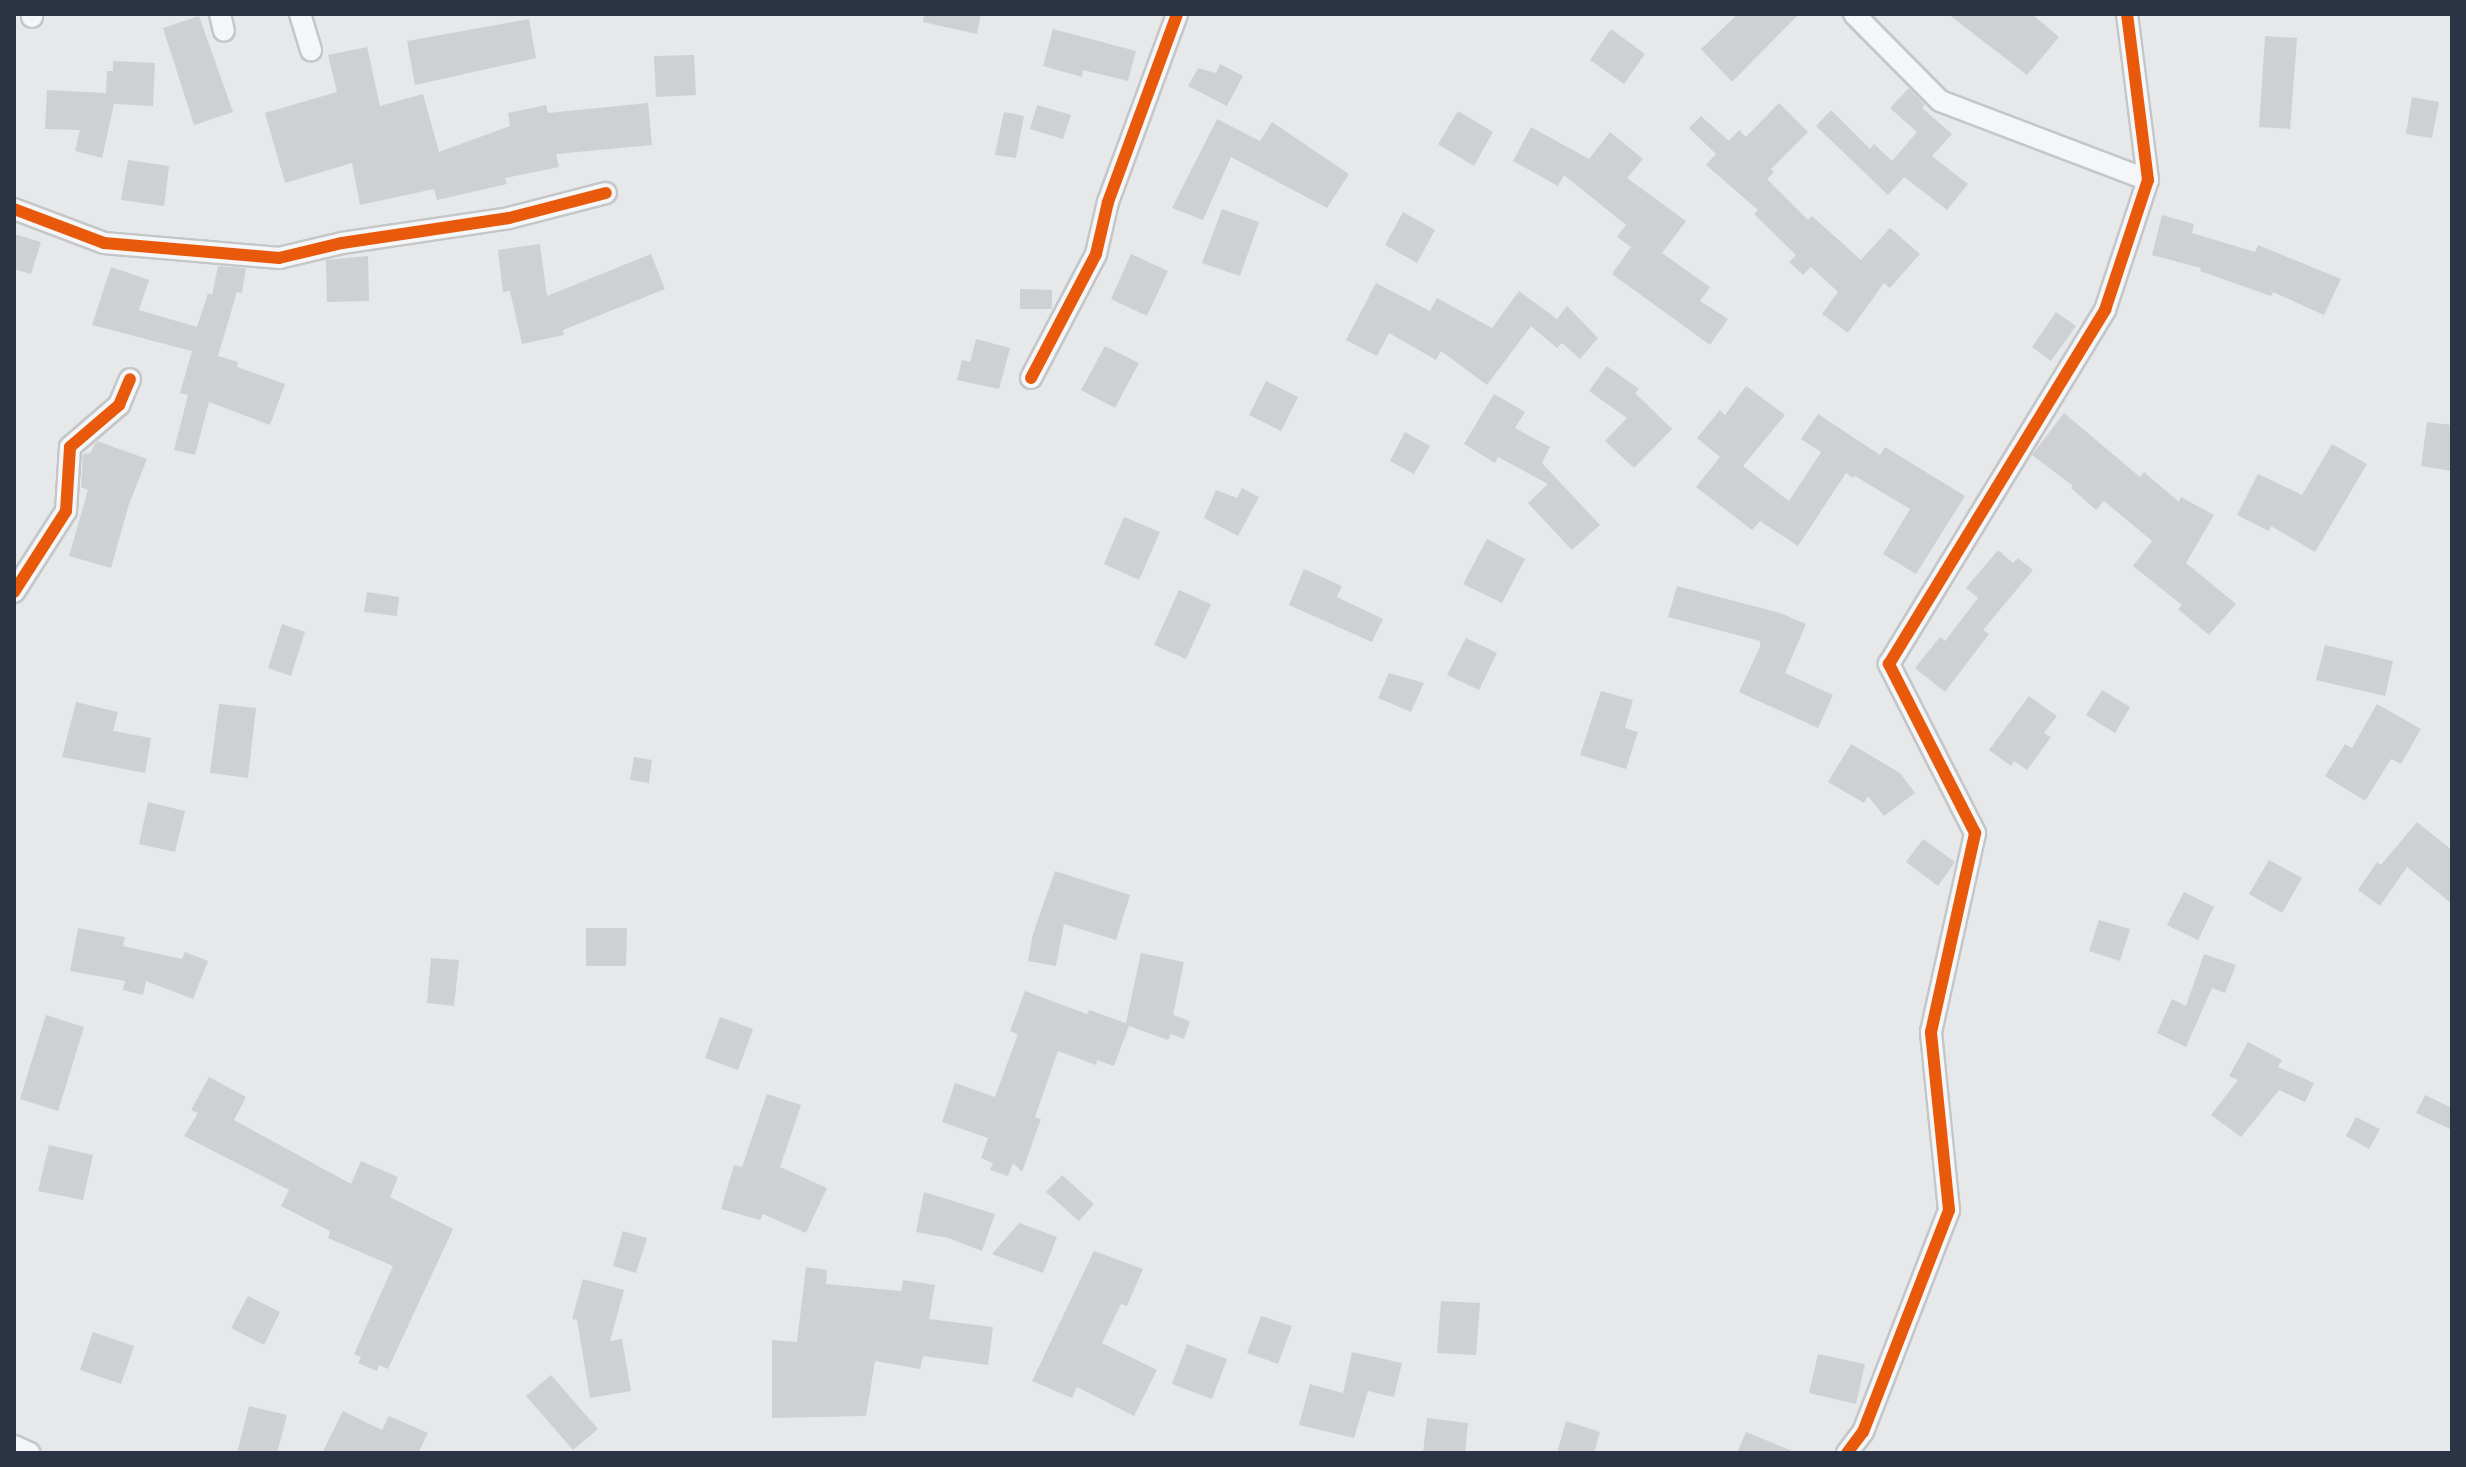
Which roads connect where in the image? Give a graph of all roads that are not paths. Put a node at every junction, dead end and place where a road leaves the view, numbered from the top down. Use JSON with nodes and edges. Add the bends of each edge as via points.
{"nodes":[{"id":1,"x":300,"y":14,"type":"edge"},
{"id":2,"x":1177,"y":14,"type":"edge"},
{"id":3,"x":1854,"y":14,"type":"edge"},
{"id":4,"x":2127,"y":14,"type":"edge"},
{"id":5,"x":311,"y":50,"type":"dead end"},
{"id":6,"x":2148,"y":180,"type":"junction"},
{"id":7,"x":606,"y":193,"type":"dead end"},
{"id":8,"x":14,"y":209,"type":"edge"},
{"id":9,"x":1031,"y":378,"type":"dead end"},
{"id":10,"x":130,"y":379,"type":"dead end"},
{"id":11,"x":14,"y":592,"type":"edge"},
{"id":12,"x":14,"y":1446,"type":"edge"},
{"id":13,"x":30,"y":1453,"type":"edge"},
{"id":14,"x":1847,"y":1453,"type":"edge"}],
"edges":[{"from":1,"to":5,"type":"street"},
{"from":2,"to":9,"type":"street","via":[[1108,202],[1096,254]]},
{"from":3,"to":6,"type":"street","via":[[1940,101]]},
{"from":4,"to":6,"type":"street"},
{"from":6,"to":14,"type":"street","via":[[2105,310],[1889,664],[1975,833],[1931,1032],[1949,1210],[1863,1432]]},
{"from":7,"to":8,"type":"street","via":[[509,218],[279,258],[104,243]]},
{"from":10,"to":11,"type":"street","via":[[119,405],[70,447],[66,511]]},
{"from":12,"to":13,"type":"street"}]}
